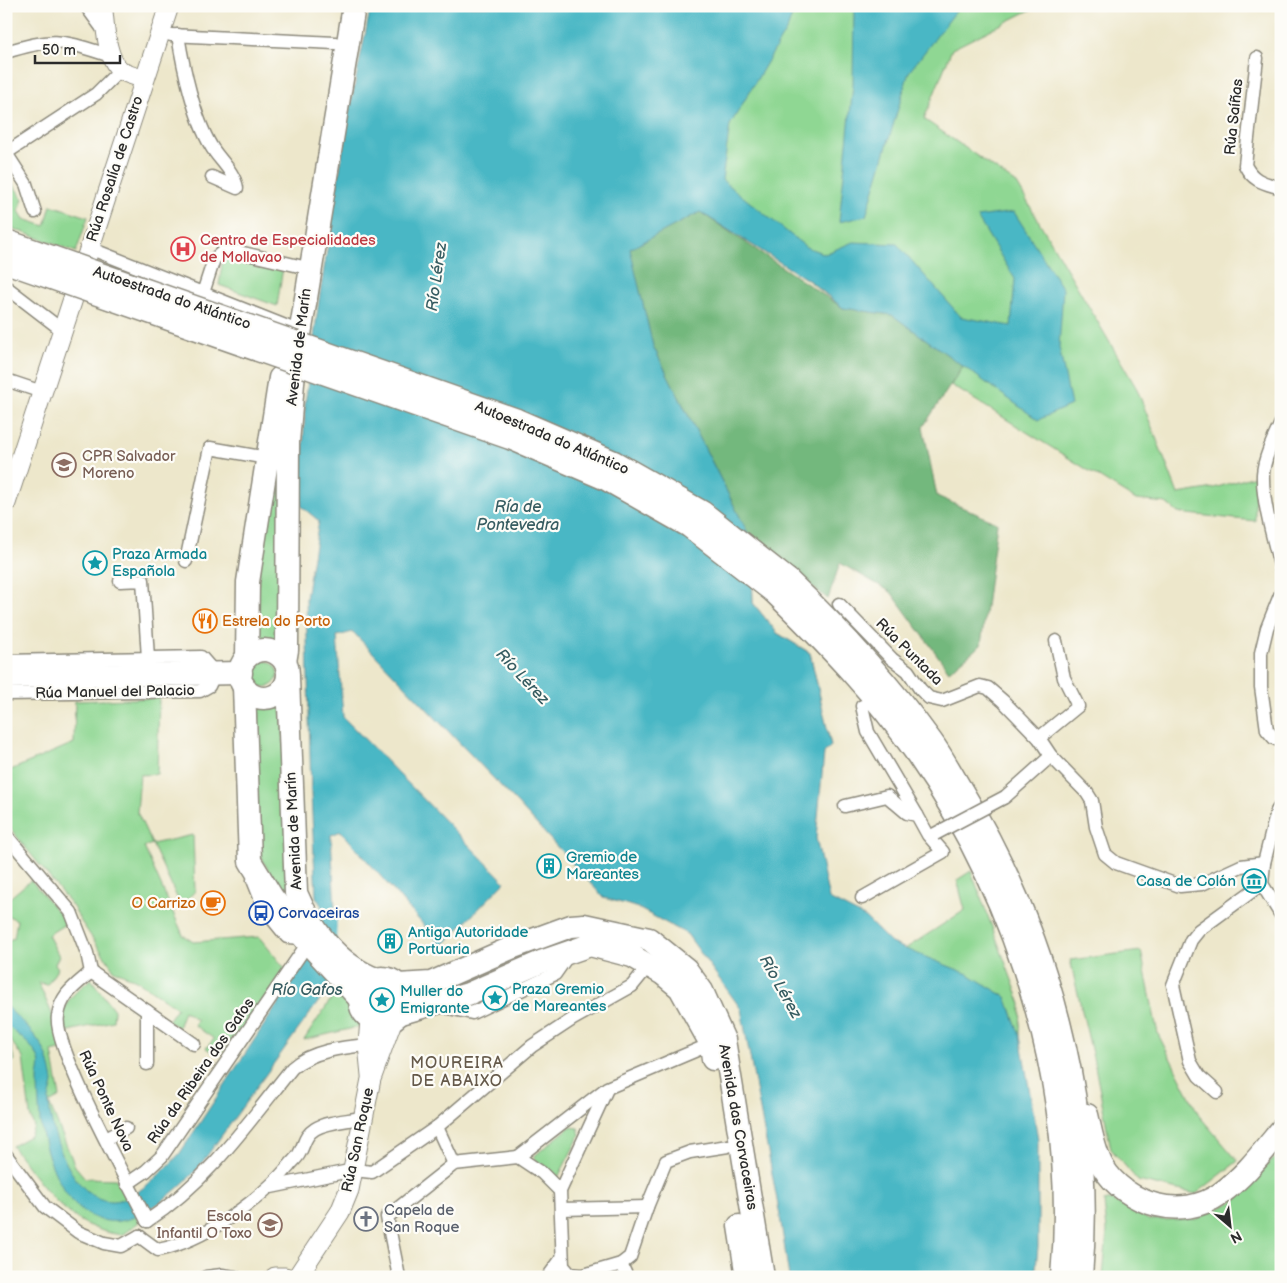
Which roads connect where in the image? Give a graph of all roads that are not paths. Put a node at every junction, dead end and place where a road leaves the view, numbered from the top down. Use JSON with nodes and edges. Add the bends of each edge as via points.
{"nodes":[{"id":1,"x":86,"y":6,"type":"edge"},
{"id":2,"x":103,"y":6,"type":"edge"},
{"id":3,"x":170,"y":6,"type":"edge"},
{"id":4,"x":342,"y":6,"type":"edge"},
{"id":5,"x":354,"y":6,"type":"edge"},
{"id":6,"x":106,"y":33,"type":"junction"},
{"id":7,"x":169,"y":35,"type":"junction"},
{"id":8,"x":335,"y":43,"type":"junction"},
{"id":9,"x":6,"y":52,"type":"edge"},
{"id":10,"x":1257,"y":58,"type":"dead end"},
{"id":11,"x":116,"y":67,"type":"junction"},
{"id":12,"x":145,"y":79,"type":"junction"},
{"id":13,"x":34,"y":124,"type":"dead end"},
{"id":14,"x":212,"y":177,"type":"dead end"},
{"id":15,"x":1281,"y":188,"type":"edge"},
{"id":16,"x":35,"y":212,"type":"dead end"},
{"id":17,"x":6,"y":241,"type":"edge"},
{"id":18,"x":89,"y":248,"type":"junction"},
{"id":19,"x":6,"y":262,"type":"edge"},
{"id":20,"x":299,"y":266,"type":"junction"},
{"id":21,"x":6,"y":287,"type":"edge"},
{"id":22,"x":203,"y":293,"type":"junction"},
{"id":23,"x":288,"y":327,"type":"junction"},
{"id":24,"x":62,"y":330,"type":"junction"},
{"id":25,"x":6,"y":380,"type":"edge"},
{"id":26,"x":42,"y":392,"type":"junction"},
{"id":27,"x":1281,"y":423,"type":"edge"},
{"id":28,"x":267,"y":458,"type":"junction"},
{"id":29,"x":6,"y":503,"type":"edge"},
{"id":30,"x":186,"y":561,"type":"dead end"},
{"id":31,"x":1281,"y":569,"type":"edge"},
{"id":32,"x":120,"y":581,"type":"dead end"},
{"id":33,"x":781,"y":586,"type":"junction"},
{"id":34,"x":1281,"y":593,"type":"edge"},
{"id":35,"x":839,"y":604,"type":"dead end"},
{"id":36,"x":1056,"y":640,"type":"dead end"},
{"id":37,"x":148,"y":658,"type":"junction"},
{"id":38,"x":286,"y":670,"type":"junction"},
{"id":39,"x":244,"y":672,"type":"junction"},
{"id":40,"x":216,"y":673,"type":"junction"},
{"id":41,"x":12,"y":674,"type":"edge"},
{"id":42,"x":862,"y":706,"type":"dead end"},
{"id":43,"x":1038,"y":738,"type":"junction"},
{"id":44,"x":1281,"y":742,"type":"edge"},
{"id":45,"x":1051,"y":756,"type":"junction"},
{"id":46,"x":1281,"y":805,"type":"edge"},
{"id":47,"x":845,"y":806,"type":"dead end"},
{"id":48,"x":917,"y":815,"type":"junction"},
{"id":49,"x":6,"y":835,"type":"edge"},
{"id":50,"x":932,"y":835,"type":"junction"},
{"id":51,"x":1264,"y":863,"type":"junction"},
{"id":52,"x":1262,"y":884,"type":"junction"},
{"id":53,"x":862,"y":898,"type":"dead end"},
{"id":54,"x":1279,"y":911,"type":"edge"},
{"id":55,"x":311,"y":940,"type":"junction"},
{"id":56,"x":1035,"y":942,"type":"junction"},
{"id":57,"x":335,"y":961,"type":"junction"},
{"id":58,"x":648,"y":965,"type":"junction"},
{"id":59,"x":91,"y":972,"type":"junction"},
{"id":60,"x":376,"y":979,"type":"junction"},
{"id":61,"x":398,"y":985,"type":"junction"},
{"id":62,"x":360,"y":1000,"type":"junction"},
{"id":63,"x":147,"y":1011,"type":"junction"},
{"id":64,"x":396,"y":1016,"type":"junction"},
{"id":65,"x":370,"y":1019,"type":"junction"},
{"id":66,"x":194,"y":1044,"type":"dead end"},
{"id":67,"x":710,"y":1044,"type":"junction"},
{"id":68,"x":368,"y":1045,"type":"junction"},
{"id":69,"x":147,"y":1064,"type":"dead end"},
{"id":70,"x":371,"y":1079,"type":"junction"},
{"id":71,"x":607,"y":1088,"type":"junction"},
{"id":72,"x":1217,"y":1092,"type":"dead end"},
{"id":73,"x":572,"y":1116,"type":"junction"},
{"id":74,"x":364,"y":1117,"type":"junction"},
{"id":75,"x":437,"y":1127,"type":"junction"},
{"id":76,"x":126,"y":1128,"type":"dead end"},
{"id":77,"x":1281,"y":1130,"type":"edge"},
{"id":78,"x":588,"y":1132,"type":"junction"},
{"id":79,"x":106,"y":1139,"type":"junction"},
{"id":80,"x":728,"y":1146,"type":"junction"},
{"id":81,"x":6,"y":1155,"type":"edge"},
{"id":82,"x":518,"y":1157,"type":"junction"},
{"id":83,"x":454,"y":1164,"type":"junction"},
{"id":84,"x":354,"y":1170,"type":"junction"},
{"id":85,"x":129,"y":1186,"type":"junction"},
{"id":86,"x":271,"y":1187,"type":"junction"},
{"id":87,"x":560,"y":1191,"type":"junction"},
{"id":88,"x":647,"y":1207,"type":"junction"},
{"id":89,"x":562,"y":1209,"type":"junction"},
{"id":90,"x":145,"y":1218,"type":"junction"},
{"id":91,"x":139,"y":1236,"type":"junction"},
{"id":92,"x":562,"y":1258,"type":"junction"},
{"id":93,"x":621,"y":1264,"type":"junction"},
{"id":94,"x":305,"y":1274,"type":"edge"},
{"id":95,"x":578,"y":1276,"type":"edge"},
{"id":96,"x":206,"y":1277,"type":"edge"},
{"id":97,"x":236,"y":1277,"type":"edge"},
{"id":98,"x":275,"y":1277,"type":"edge"},
{"id":99,"x":285,"y":1277,"type":"edge"},
{"id":100,"x":399,"y":1277,"type":"edge"},
{"id":101,"x":548,"y":1277,"type":"edge"},
{"id":102,"x":627,"y":1277,"type":"edge"},
{"id":103,"x":747,"y":1277,"type":"edge"},
{"id":104,"x":763,"y":1277,"type":"edge"},
{"id":105,"x":1062,"y":1277,"type":"edge"},
{"id":106,"x":1081,"y":1277,"type":"edge"}],
"edges":[{"from":1,"to":6,"type":"street"},
{"from":2,"to":6,"type":"street"},
{"from":3,"to":7,"type":"main road","name":"Rúa Rosalía de Castro"},
{"from":4,"to":8,"type":"highway","name":"Avenida de Marín"},
{"from":5,"to":38,"type":"highway","name":"Avenida de Marín","via":[[294,372],[288,442]]},
{"from":6,"to":11,"type":"street"},
{"from":7,"to":8,"type":"street"},
{"from":7,"to":12,"type":"main road","name":"Rúa Rosalía de Castro"},
{"from":7,"to":14,"type":"street","via":[[182,59],[204,131],[236,180],[237,188]]},
{"from":8,"to":20,"type":"highway","name":"Avenida de Marín"},
{"from":9,"to":11,"type":"street","via":[[37,42],[62,41]]},
{"from":10,"to":15,"type":"street","name":"Rúa Saíñas","via":[[1246,165],[1253,177],[1262,183]]},
{"from":11,"to":12,"type":"street"},
{"from":11,"to":13,"type":"street"},
{"from":11,"to":16,"type":"street","via":[[96,94],[6,153],[26,184]]},
{"from":12,"to":18,"type":"main road","name":"Rúa Rosalía de Castro"},
{"from":17,"to":33,"type":"highway","name":"Autoestrada do Atlántico","bridge":true,"via":[[516,420],[614,462],[702,512]]},
{"from":18,"to":22,"type":"street"},
{"from":18,"to":24,"type":"main road","name":"Rúa Rosalía de Castro"},
{"from":19,"to":33,"type":"highway","name":"Autoestrada do Atlántico","bridge":true,"via":[[491,432],[606,479],[689,526]]},
{"from":20,"to":22,"type":"street","via":[[226,249],[214,259]]},
{"from":20,"to":23,"type":"highway","name":"Avenida de Marín"},
{"from":21,"to":24,"type":"street"},
{"from":22,"to":23,"type":"street"},
{"from":23,"to":28,"type":"highway","name":"Avenida de Marín"},
{"from":24,"to":26,"type":"main road","name":"Rúa Rosalía de Castro"},
{"from":25,"to":26,"type":"street"},
{"from":26,"to":29,"type":"main road","name":"Rúa Rosalía de Castro"},
{"from":27,"to":31,"type":"street","via":[[1263,475]]},
{"from":28,"to":30,"type":"street","via":[[210,448]]},
{"from":28,"to":39,"type":"highway","name":"Avenida de Marín","via":[[248,582]]},
{"from":32,"to":37,"type":"street","via":[[143,580]]},
{"from":33,"to":56,"type":"highway","name":"Autoestrada do Atlántico","via":[[828,618],[877,672],[932,742],[985,829]]},
{"from":33,"to":105,"type":"highway","name":"Autoestrada do Atlántico","via":[[918,754],[968,838],[1017,948],[1039,1019],[1054,1093],[1064,1197]]},
{"from":34,"to":44,"type":"street","via":[[1267,628],[1260,687],[1268,730]]},
{"from":35,"to":43,"type":"street","name":"Rúa Puntada","via":[[892,659],[908,671],[929,698],[942,701],[984,686]]},
{"from":36,"to":43,"type":"street","via":[[1064,678],[1078,706]]},
{"from":37,"to":40,"type":"street","name":"Rúa Manuel del Palacio","via":[[201,657]]},
{"from":37,"to":41,"type":"street","name":"Rúa Manuel del Palacio"},
{"from":38,"to":39,"type":"highway","via":[[280,656],[267,650],[253,653]]},
{"from":38,"to":39,"type":"highway","via":[[280,692],[268,698],[254,696]]},
{"from":38,"to":55,"type":"highway","name":"Avenida de Marín","via":[[296,893]]},
{"from":39,"to":40,"type":"highway","name":"Rúa Manuel del Palacio"},
{"from":39,"to":55,"type":"highway","name":"Avenida de Marín","via":[[250,861],[272,897]]},
{"from":40,"to":41,"type":"highway","name":"Rúa Manuel del Palacio"},
{"from":42,"to":48,"type":"street","via":[[868,732]]},
{"from":43,"to":45,"type":"street","name":"Rúa Puntada"},
{"from":45,"to":50,"type":"street","bridge":true,"via":[[1005,797]]},
{"from":45,"to":51,"type":"street","name":"Rúa Puntada","via":[[1092,801],[1100,842],[1116,863],[1180,886],[1191,886],[1241,866]]},
{"from":46,"to":51,"type":"street"},
{"from":47,"to":48,"type":"street","via":[[888,796],[907,813]]},
{"from":48,"to":50,"type":"street"},
{"from":49,"to":59,"type":"street","via":[[71,912]]},
{"from":50,"to":53,"type":"street","via":[[943,852]]},
{"from":51,"to":52,"type":"street"},
{"from":52,"to":54,"type":"street"},
{"from":52,"to":72,"type":"street","via":[[1191,940],[1173,985],[1190,1061],[1199,1076]]},
{"from":55,"to":57,"type":"highway","name":"Avenida de Marín"},
{"from":55,"to":85,"type":"street","name":"Rúa da Ribeira dos Gafos","via":[[162,1156]]},
{"from":56,"to":77,"type":"highway","via":[[1055,974],[1070,1027],[1091,1132],[1103,1166],[1124,1192],[1152,1205],[1186,1208],[1219,1195],[1247,1171]]},
{"from":56,"to":106,"type":"highway","name":"Autoestrada do Atlántico","via":[[1057,1014],[1072,1088],[1082,1196]]},
{"from":57,"to":60,"type":"highway","name":"Avenida de Marín"},
{"from":57,"to":62,"type":"highway","name":"Avenida de Marín"},
{"from":58,"to":64,"type":"highway","name":"Avenida das Corvaceiras","via":[[632,956],[590,945],[468,994]]},
{"from":58,"to":67,"type":"highway","name":"Avenida das Corvaceiras","via":[[680,988]]},
{"from":58,"to":75,"type":"street","via":[[632,986],[532,1046]]},
{"from":59,"to":63,"type":"street"},
{"from":59,"to":79,"type":"street","name":"Rúa Ponte Nova","via":[[62,998],[57,1019],[67,1059]]},
{"from":60,"to":61,"type":"highway","via":[[388,979]]},
{"from":60,"to":62,"type":"highway","via":[[365,987]]},
{"from":61,"to":64,"type":"highway","via":[[403,1003]]},
{"from":61,"to":104,"type":"highway","name":"Avenida das Corvaceiras","via":[[431,983],[510,948],[571,926],[584,925],[649,939],[686,969],[702,991],[724,1040]]},
{"from":62,"to":65,"type":"highway","via":[[362,1011]]},
{"from":63,"to":66,"type":"street"},
{"from":63,"to":69,"type":"street"},
{"from":64,"to":65,"type":"highway","via":[[382,1022]]},
{"from":64,"to":70,"type":"main road","name":"Rúa San Roque"},
{"from":65,"to":68,"type":"main road","name":"Rúa San Roque"},
{"from":67,"to":71,"type":"street"},
{"from":67,"to":80,"type":"highway","name":"Avenida das Corvaceiras"},
{"from":68,"to":70,"type":"main road","name":"Rúa San Roque"},
{"from":68,"to":90,"type":"street","via":[[334,1050],[301,1060],[213,1167],[186,1192]]},
{"from":70,"to":74,"type":"main road","name":"Rúa San Roque"},
{"from":71,"to":73,"type":"street"},
{"from":71,"to":78,"type":"street"},
{"from":73,"to":78,"type":"street","via":[[580,1117],[586,1123]]},
{"from":73,"to":82,"type":"street"},
{"from":74,"to":84,"type":"main road","name":"Rúa San Roque"},
{"from":74,"to":86,"type":"street","via":[[317,1128],[306,1136],[299,1154]]},
{"from":75,"to":83,"type":"street"},
{"from":75,"to":84,"type":"street","via":[[372,1172]]},
{"from":76,"to":79,"type":"street"},
{"from":78,"to":87,"type":"street"},
{"from":79,"to":85,"type":"street","name":"Rúa Ponte Nova"},
{"from":80,"to":88,"type":"street","via":[[690,1152],[666,1161]]},
{"from":80,"to":103,"type":"highway","name":"Avenida das Corvaceiras"},
{"from":81,"to":91,"type":"street","via":[[32,1192],[55,1217],[104,1243],[121,1246]]},
{"from":82,"to":83,"type":"street"},
{"from":82,"to":87,"type":"street","via":[[542,1173]]},
{"from":83,"to":100,"type":"street","via":[[387,1217]]},
{"from":84,"to":86,"type":"street"},
{"from":84,"to":94,"type":"main road","name":"Rúa San Roque","via":[[340,1212]]},
{"from":85,"to":90,"type":"street","name":"Rúa Ponte Nova"},
{"from":86,"to":91,"type":"street","via":[[236,1213],[170,1248],[158,1250]]},
{"from":87,"to":89,"type":"street"},
{"from":88,"to":89,"type":"street"},
{"from":88,"to":93,"type":"street","via":[[630,1257]]},
{"from":89,"to":92,"type":"street"},
{"from":90,"to":91,"type":"street"},
{"from":92,"to":95,"type":"street","via":[[563,1266],[570,1274]]},
{"from":92,"to":101,"type":"street"},
{"from":93,"to":95,"type":"street"},
{"from":93,"to":102,"type":"street"},
{"from":96,"to":97,"type":"street"},
{"from":98,"to":99,"type":"main road"}]}
